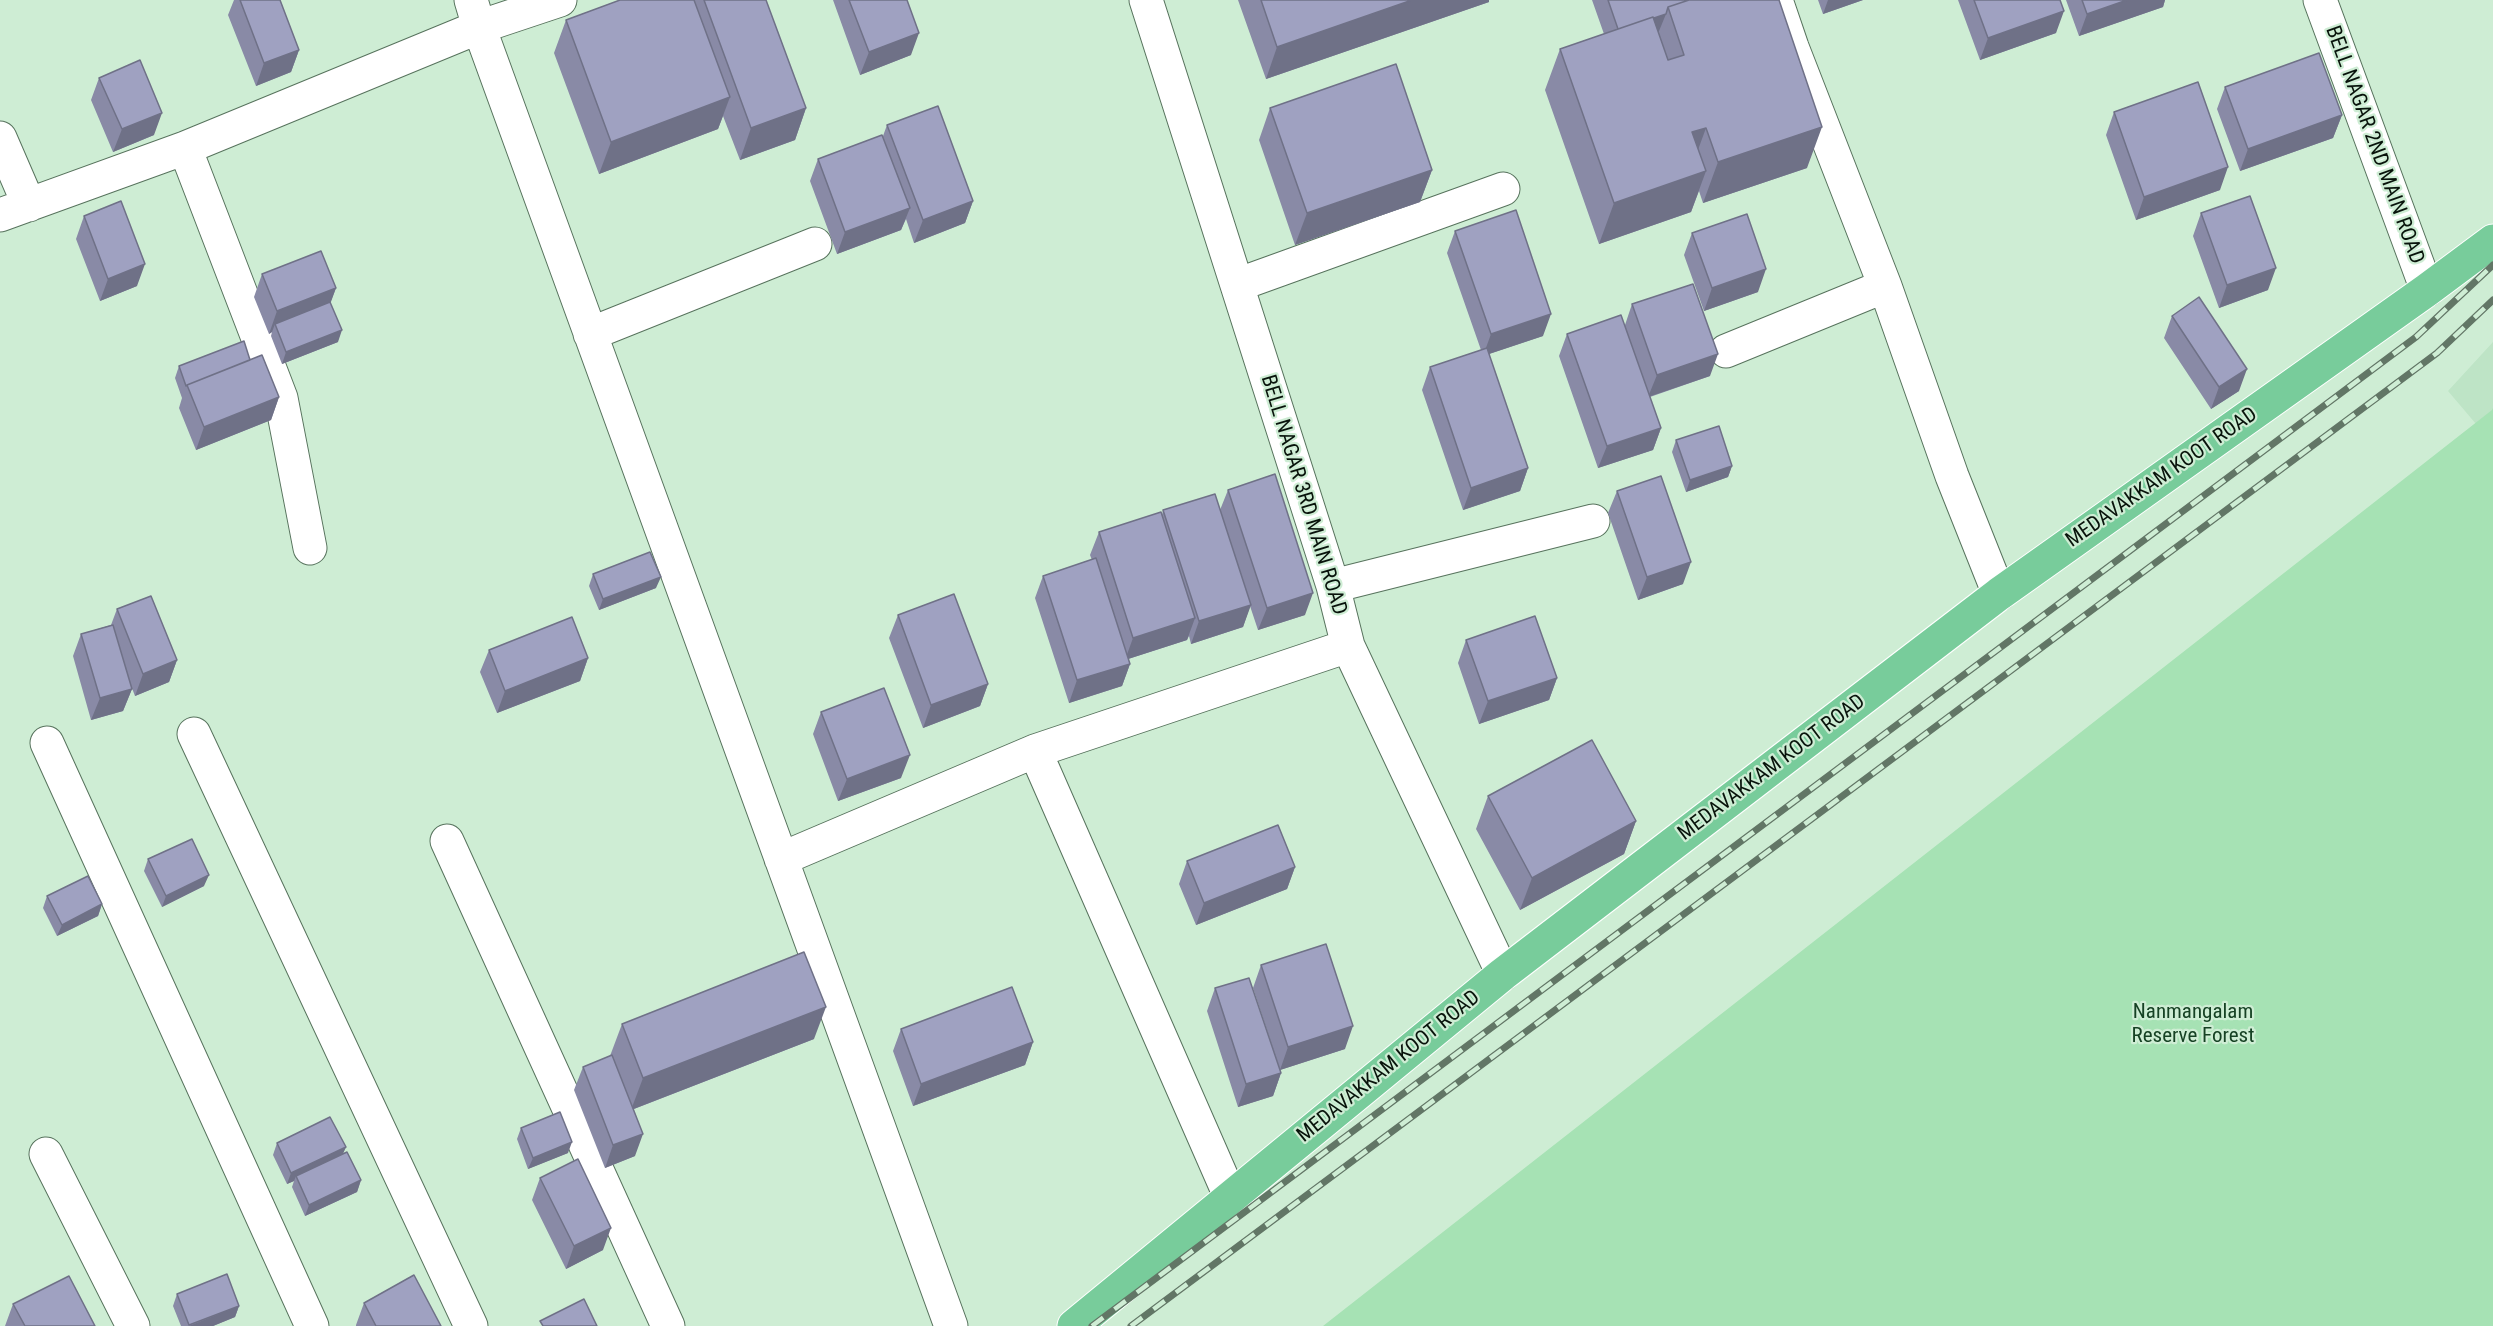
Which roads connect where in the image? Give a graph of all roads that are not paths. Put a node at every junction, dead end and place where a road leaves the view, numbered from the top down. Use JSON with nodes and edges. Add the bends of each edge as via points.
{"nodes":[{"id":1,"x":560,"y":0,"type":"edge"},
{"id":2,"x":1146,"y":0,"type":"edge"},
{"id":3,"x":1776,"y":0,"type":"edge"},
{"id":4,"x":2320,"y":0,"type":"edge"},
{"id":5,"x":475,"y":14,"type":"edge"},
{"id":6,"x":0,"y":138,"type":"edge"},
{"id":7,"x":185,"y":148,"type":"junction"},
{"id":8,"x":1503,"y":189,"type":"dead end"},
{"id":9,"x":15,"y":210,"type":"edge"},
{"id":10,"x":2493,"y":241,"type":"edge"},
{"id":11,"x":815,"y":244,"type":"dead end"},
{"id":12,"x":1237,"y":285,"type":"junction"},
{"id":13,"x":1885,"y":286,"type":"junction"},
{"id":14,"x":2427,"y":290,"type":"junction"},
{"id":15,"x":590,"y":334,"type":"junction"},
{"id":16,"x":1726,"y":351,"type":"dead end"},
{"id":17,"x":1593,"y":521,"type":"dead end"},
{"id":18,"x":310,"y":548,"type":"dead end"},
{"id":19,"x":1333,"y":586,"type":"junction"},
{"id":20,"x":1999,"y":594,"type":"junction"},
{"id":21,"x":1348,"y":646,"type":"junction"},
{"id":22,"x":194,"y":734,"type":"dead end"},
{"id":23,"x":47,"y":743,"type":"dead end"},
{"id":24,"x":1035,"y":751,"type":"junction"},
{"id":25,"x":447,"y":841,"type":"dead end"},
{"id":26,"x":781,"y":859,"type":"junction"},
{"id":27,"x":1503,"y":974,"type":"junction"},
{"id":28,"x":46,"y":1154,"type":"dead end"},
{"id":29,"x":1230,"y":1196,"type":"junction"},
{"id":30,"x":134,"y":1326,"type":"edge"},
{"id":31,"x":312,"y":1326,"type":"edge"},
{"id":32,"x":471,"y":1326,"type":"edge"},
{"id":33,"x":668,"y":1326,"type":"edge"},
{"id":34,"x":951,"y":1326,"type":"edge"},
{"id":35,"x":1074,"y":1326,"type":"edge"}],
"edges":[{"from":1,"to":5,"type":"street"},
{"from":2,"to":12,"type":"street","name":"BELL NAGAR 3RD MAIN ROAD"},
{"from":3,"to":13,"type":"street"},
{"from":4,"to":14,"type":"street","name":"BELL NAGAR 2ND MAIN ROAD"},
{"from":5,"to":7,"type":"street"},
{"from":5,"to":15,"type":"street"},
{"from":6,"to":9,"type":"street"},
{"from":7,"to":9,"type":"street"},
{"from":7,"to":18,"type":"street","via":[[281,398]]},
{"from":8,"to":12,"type":"street"},
{"from":10,"to":14,"type":"main road","name":"MEDAVAKKAM KOOT ROAD"},
{"from":11,"to":15,"type":"street"},
{"from":12,"to":19,"type":"street","name":"BELL NAGAR 3RD MAIN ROAD"},
{"from":13,"to":16,"type":"street"},
{"from":13,"to":20,"type":"street","via":[[1952,476]]},
{"from":14,"to":20,"type":"main road","name":"MEDAVAKKAM KOOT ROAD"},
{"from":15,"to":26,"type":"street"},
{"from":17,"to":19,"type":"street"},
{"from":19,"to":21,"type":"street","name":"BELL NAGAR 3RD MAIN ROAD"},
{"from":20,"to":27,"type":"main road","name":"MEDAVAKKAM KOOT ROAD"},
{"from":21,"to":24,"type":"street"},
{"from":21,"to":27,"type":"street","name":"BELL NAGAR 3RD MAIN ROAD"},
{"from":22,"to":32,"type":"street"},
{"from":23,"to":31,"type":"street"},
{"from":24,"to":26,"type":"street"},
{"from":24,"to":29,"type":"street"},
{"from":25,"to":33,"type":"street"},
{"from":26,"to":34,"type":"street"},
{"from":27,"to":29,"type":"main road","name":"MEDAVAKKAM KOOT ROAD"},
{"from":28,"to":30,"type":"street"},
{"from":29,"to":35,"type":"main road","name":"MEDAVAKKAM KOOT ROAD"}]}
